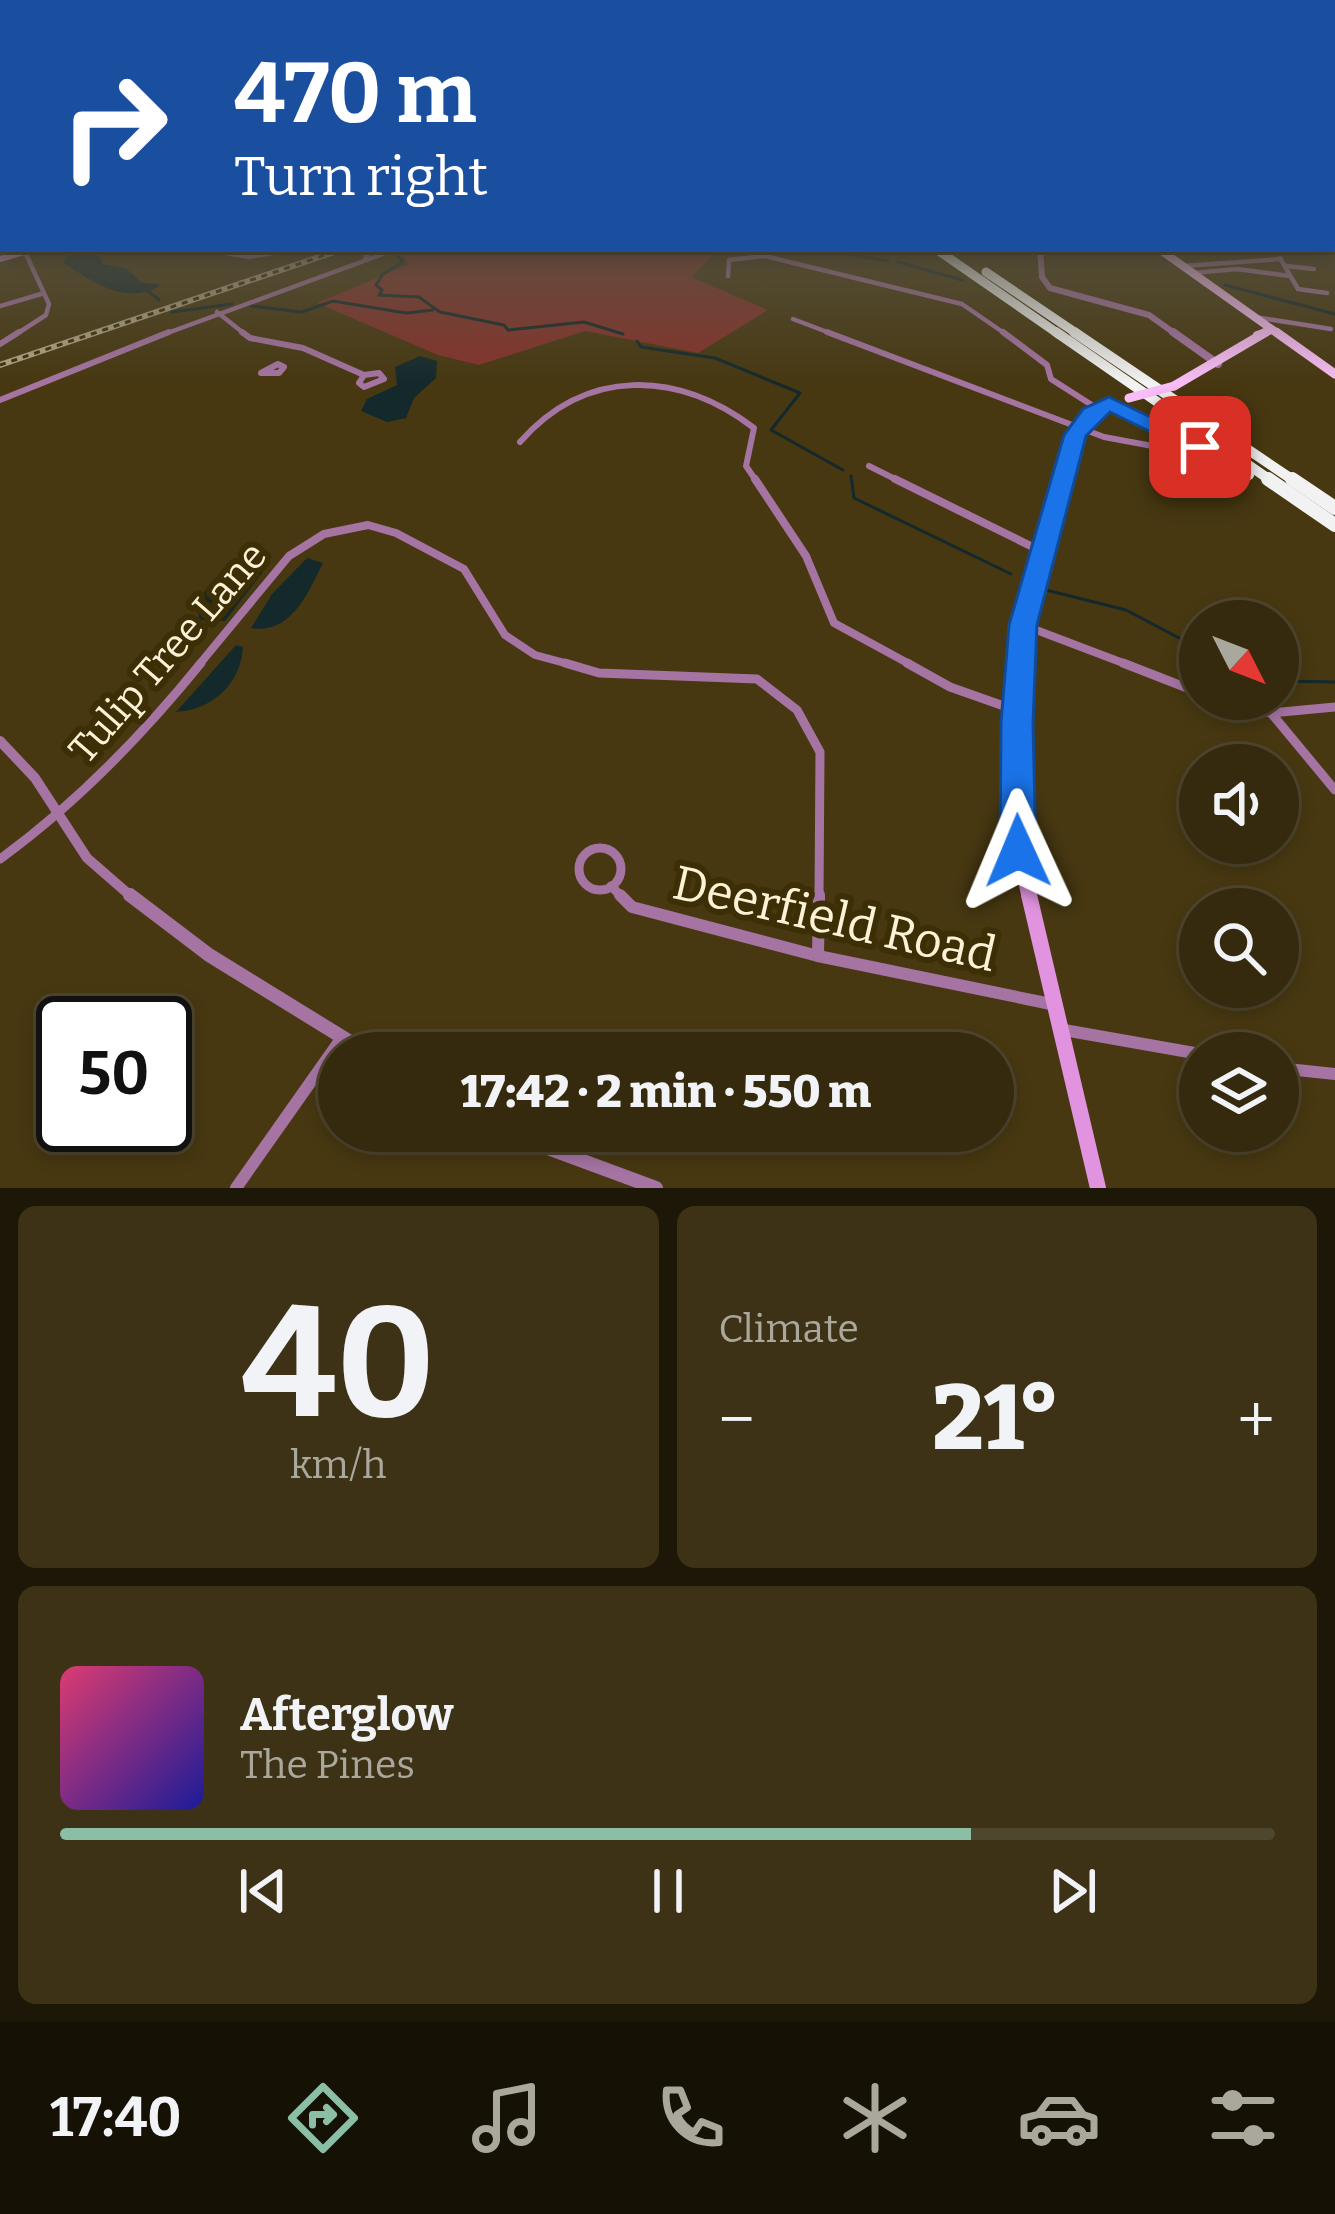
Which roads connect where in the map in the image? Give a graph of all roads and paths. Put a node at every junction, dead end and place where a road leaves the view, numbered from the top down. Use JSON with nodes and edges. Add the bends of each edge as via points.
{"nodes":[{"id":1,"x":32,"y":271,"type":"edge"},
{"id":2,"x":330,"y":271,"type":"edge"},
{"id":3,"x":728,"y":271,"type":"edge"},
{"id":4,"x":828,"y":271,"type":"edge"},
{"id":5,"x":954,"y":271,"type":"edge"},
{"id":6,"x":968,"y":271,"type":"edge"},
{"id":7,"x":985,"y":271,"type":"edge"},
{"id":8,"x":1042,"y":271,"type":"edge"},
{"id":9,"x":1211,"y":271,"type":"edge"},
{"id":10,"x":1244,"y":271,"type":"edge"},
{"id":11,"x":1288,"y":271,"type":"edge"},
{"id":12,"x":1192,"y":273,"type":"joint"},
{"id":13,"x":728,"y":276,"type":"dead end"},
{"id":14,"x":1291,"y":276,"type":"junction"},
{"id":15,"x":1327,"y":293,"type":"dead end"},
{"id":16,"x":41,"y":294,"type":"junction"},
{"id":17,"x":0,"y":306,"type":"edge"},
{"id":18,"x":217,"y":312,"type":"junction"},
{"id":19,"x":1254,"y":317,"type":"junction"},
{"id":20,"x":793,"y":319,"type":"dead end"},
{"id":21,"x":1331,"y":329,"type":"dead end"},
{"id":22,"x":1272,"y":330,"type":"junction"},
{"id":23,"x":0,"y":344,"type":"edge"},
{"id":24,"x":303,"y":348,"type":"junction"},
{"id":25,"x":1087,"y":354,"type":"junction"},
{"id":26,"x":281,"y":364,"type":"dead end"},
{"id":27,"x":1218,"y":364,"type":"junction"},
{"id":28,"x":1335,"y":374,"type":"edge"},
{"id":29,"x":364,"y":375,"type":"dead end"},
{"id":30,"x":0,"y":400,"type":"edge"},
{"id":31,"x":1104,"y":406,"type":"junction"},
{"id":32,"x":1080,"y":425,"type":"junction"},
{"id":33,"x":520,"y":442,"type":"dead end"},
{"id":34,"x":1158,"y":448,"type":"dead end"},
{"id":35,"x":869,"y":466,"type":"dead end"},
{"id":36,"x":1335,"y":505,"type":"edge"},
{"id":37,"x":1335,"y":528,"type":"edge"},
{"id":38,"x":1041,"y":551,"type":"junction"},
{"id":39,"x":1023,"y":625,"type":"junction"},
{"id":40,"x":1179,"y":685,"type":"edge"},
{"id":41,"x":1335,"y":707,"type":"edge"},
{"id":42,"x":1299,"y":710,"type":"edge"},
{"id":43,"x":1018,"y":711,"type":"junction"},
{"id":44,"x":1277,"y":720,"type":"edge"},
{"id":45,"x":0,"y":741,"type":"edge"},
{"id":46,"x":1335,"y":790,"type":"edge"},
{"id":47,"x":59,"y":816,"type":"junction"},
{"id":48,"x":0,"y":859,"type":"edge"},
{"id":49,"x":610,"y":886,"type":"junction"},
{"id":50,"x":818,"y":956,"type":"junction"},
{"id":51,"x":1051,"y":1004,"type":"junction"},
{"id":52,"x":1057,"y":1029,"type":"junction"},
{"id":53,"x":332,"y":1032,"type":"edge"},
{"id":54,"x":1179,"y":1050,"type":"edge"},
{"id":55,"x":1299,"y":1070,"type":"edge"},
{"id":56,"x":318,"y":1072,"type":"edge"},
{"id":57,"x":1335,"y":1074,"type":"edge"},
{"id":58,"x":559,"y":1152,"type":"edge"},
{"id":59,"x":236,"y":1188,"type":"edge"},
{"id":60,"x":656,"y":1188,"type":"edge"},
{"id":61,"x":1098,"y":1188,"type":"edge"}],
"edges":[{"from":1,"to":16,"type":"street"},
{"from":2,"to":18,"type":"street"},
{"from":3,"to":13,"type":"street"},
{"from":4,"to":31,"type":"street","via":[[962,304],[1048,365],[1051,379]]},
{"from":5,"to":25,"type":"highway"},
{"from":6,"to":25,"type":"highway"},
{"from":7,"to":36,"type":"highway"},
{"from":8,"to":27,"type":"street","via":[[1050,288],[1144,312]]},
{"from":9,"to":12,"type":"street"},
{"from":10,"to":14,"type":"street"},
{"from":11,"to":14,"type":"street"},
{"from":12,"to":19,"type":"main road"},
{"from":14,"to":15,"type":"street","via":[[1298,289]]},
{"from":16,"to":17,"type":"street"},
{"from":16,"to":23,"type":"street","via":[[46,315]]},
{"from":18,"to":24,"type":"street","via":[[250,338]]},
{"from":18,"to":30,"type":"street"},
{"from":19,"to":21,"type":"street"},
{"from":19,"to":22,"type":"main road"},
{"from":20,"to":32,"type":"street"},
{"from":22,"to":27,"type":"main road","via":[[1245,339]]},
{"from":22,"to":28,"type":"main road"},
{"from":24,"to":26,"type":"street"},
{"from":24,"to":29,"type":"street"},
{"from":25,"to":37,"type":"highway"},
{"from":27,"to":31,"type":"main road","bridge":true},
{"from":31,"to":32,"type":"main road"},
{"from":31,"to":37,"type":"highway","via":[[1217,457]]},
{"from":32,"to":34,"type":"street"},
{"from":32,"to":38,"type":"main road"},
{"from":33,"to":43,"type":"street","via":[[560,406],[636,384],[675,387],[734,413],[754,428],[748,472],[806,556],[834,623],[950,687]]},
{"from":35,"to":38,"type":"street"},
{"from":38,"to":39,"type":"main road"},
{"from":39,"to":40,"type":"street"},
{"from":39,"to":43,"type":"main road"},
{"from":41,"to":42,"type":"street"},
{"from":43,"to":51,"type":"main road","via":[[1018,851]]},
{"from":44,"to":46,"type":"street"},
{"from":45,"to":47,"type":"street"},
{"from":47,"to":48,"type":"street","name":"Tulip Tree Lane"},
{"from":47,"to":50,"type":"street","name":"Tulip Tree Lane","via":[[156,718],[289,556],[324,534],[368,525],[464,569],[505,635],[535,655],[598,674],[757,680],[797,710],[820,752]]},
{"from":47,"to":53,"type":"street","via":[[87,858],[177,934]]},
{"from":49,"to":49,"type":"street","name":"Deerfield Road","via":[[620,872],[618,856],[589,850],[579,864],[581,880],[594,890]]},
{"from":49,"to":50,"type":"street","name":"Deerfield Road","via":[[632,907]]},
{"from":50,"to":51,"type":"street","name":"Deerfield Road"},
{"from":51,"to":52,"type":"main road"},
{"from":52,"to":54,"type":"street"},
{"from":52,"to":61,"type":"main road"},
{"from":55,"to":57,"type":"street"},
{"from":56,"to":59,"type":"street"},
{"from":58,"to":60,"type":"street"}]}
